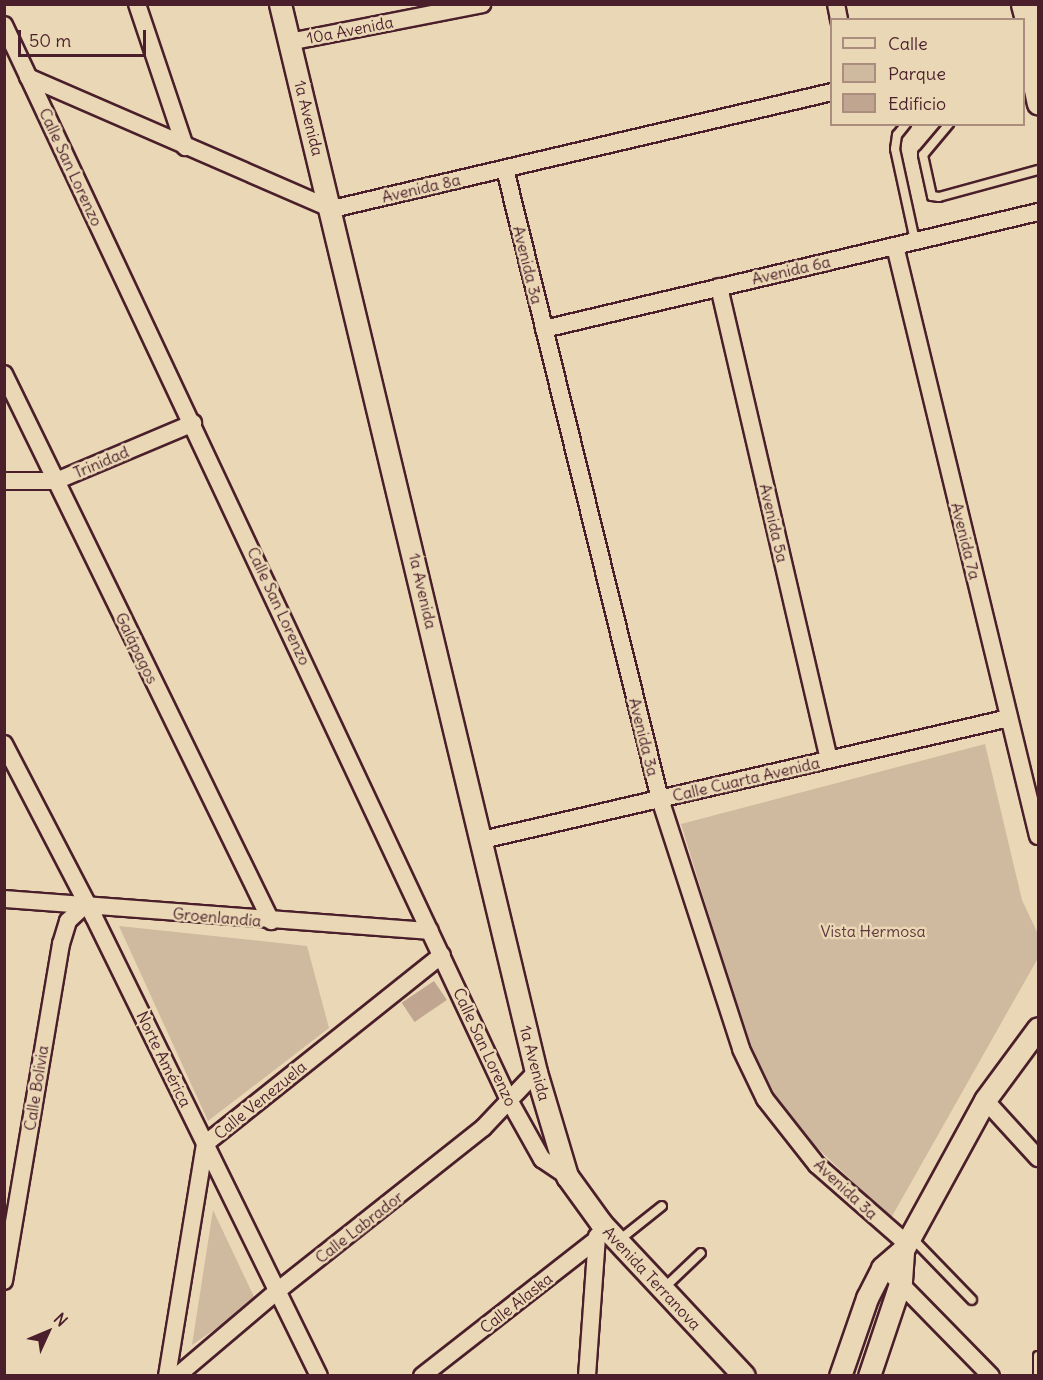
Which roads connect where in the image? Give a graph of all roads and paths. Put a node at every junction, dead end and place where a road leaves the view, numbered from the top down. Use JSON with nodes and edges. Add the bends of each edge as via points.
{"nodes":[{"id":1,"x":137,"y":4,"type":"edge"},
{"id":2,"x":280,"y":4,"type":"edge"},
{"id":3,"x":1025,"y":4,"type":"edge"},
{"id":4,"x":474,"y":6,"type":"edge"},
{"id":5,"x":4,"y":25,"type":"edge"},
{"id":6,"x":289,"y":42,"type":"junction"},
{"id":7,"x":1028,"y":47,"type":"edge"},
{"id":8,"x":28,"y":77,"type":"junction"},
{"id":9,"x":830,"y":92,"type":"edge"},
{"id":10,"x":1033,"y":97,"type":"edge"},
{"id":11,"x":904,"y":126,"type":"edge"},
{"id":12,"x":947,"y":126,"type":"edge"},
{"id":13,"x":185,"y":147,"type":"junction"},
{"id":14,"x":505,"y":169,"type":"junction"},
{"id":15,"x":1038,"y":170,"type":"edge"},
{"id":16,"x":332,"y":209,"type":"junction"},
{"id":17,"x":1038,"y":212,"type":"edge"},
{"id":18,"x":915,"y":241,"type":"junction"},
{"id":19,"x":895,"y":246,"type":"junction"},
{"id":20,"x":719,"y":287,"type":"junction"},
{"id":21,"x":544,"y":329,"type":"junction"},
{"id":22,"x":4,"y":374,"type":"edge"},
{"id":23,"x":193,"y":423,"type":"junction"},
{"id":24,"x":4,"y":481,"type":"edge"},
{"id":25,"x":56,"y":481,"type":"junction"},
{"id":26,"x":1009,"y":718,"type":"junction"},
{"id":27,"x":4,"y":744,"type":"edge"},
{"id":28,"x":829,"y":759,"type":"junction"},
{"id":29,"x":660,"y":799,"type":"junction"},
{"id":30,"x":1038,"y":836,"type":"edge"},
{"id":31,"x":482,"y":840,"type":"junction"},
{"id":32,"x":4,"y":899,"type":"edge"},
{"id":33,"x":87,"y":903,"type":"junction"},
{"id":34,"x":271,"y":921,"type":"junction"},
{"id":35,"x":430,"y":931,"type":"junction"},
{"id":36,"x":442,"y":955,"type":"junction"},
{"id":37,"x":1038,"y":1028,"type":"edge"},
{"id":38,"x":536,"y":1072,"type":"junction"},
{"id":39,"x":509,"y":1100,"type":"junction"},
{"id":40,"x":985,"y":1100,"type":"junction"},
{"id":41,"x":205,"y":1144,"type":"junction"},
{"id":42,"x":1038,"y":1158,"type":"edge"},
{"id":43,"x":567,"y":1176,"type":"junction"},
{"id":44,"x":662,"y":1206,"type":"dead end"},
{"id":45,"x":598,"y":1232,"type":"junction"},
{"id":46,"x":618,"y":1241,"type":"junction"},
{"id":47,"x":906,"y":1243,"type":"junction"},
{"id":48,"x":701,"y":1253,"type":"dead end"},
{"id":49,"x":882,"y":1268,"type":"junction"},
{"id":50,"x":4,"y":1281,"type":"edge"},
{"id":51,"x":901,"y":1281,"type":"junction"},
{"id":52,"x":663,"y":1289,"type":"junction"},
{"id":53,"x":276,"y":1292,"type":"junction"},
{"id":54,"x":972,"y":1300,"type":"dead end"},
{"id":55,"x":1038,"y":1356,"type":"edge"},
{"id":56,"x":1038,"y":1374,"type":"edge"},
{"id":57,"x":168,"y":1376,"type":"edge"},
{"id":58,"x":177,"y":1376,"type":"edge"},
{"id":59,"x":319,"y":1376,"type":"edge"},
{"id":60,"x":422,"y":1376,"type":"edge"},
{"id":61,"x":587,"y":1376,"type":"edge"},
{"id":62,"x":744,"y":1376,"type":"edge"},
{"id":63,"x":840,"y":1376,"type":"edge"},
{"id":64,"x":869,"y":1376,"type":"edge"},
{"id":65,"x":991,"y":1376,"type":"edge"}],
"edges":[{"from":1,"to":13,"type":"street"},
{"from":2,"to":6,"type":"street","name":"1a Avenida"},
{"from":3,"to":7,"type":"main road"},
{"from":4,"to":6,"type":"street","name":"10a Avenida"},
{"from":5,"to":8,"type":"street","name":"Calle San Lorenzo"},
{"from":6,"to":16,"type":"street","name":"1a Avenida"},
{"from":7,"to":10,"type":"street"},
{"from":8,"to":13,"type":"street"},
{"from":8,"to":23,"type":"street","name":"Calle San Lorenzo"},
{"from":9,"to":14,"type":"street","name":"Avenida 8a"},
{"from":11,"to":18,"type":"lane","via":[[897,135],[895,149]]},
{"from":12,"to":15,"type":"lane","via":[[923,155],[932,196]]},
{"from":13,"to":16,"type":"street"},
{"from":14,"to":16,"type":"street","name":"Avenida 8a"},
{"from":14,"to":21,"type":"street","name":"Avenida 3a"},
{"from":16,"to":31,"type":"street","name":"1a Avenida"},
{"from":17,"to":18,"type":"street","name":"Avenida 6a"},
{"from":18,"to":19,"type":"street","name":"Avenida 6a"},
{"from":19,"to":20,"type":"street","name":"Avenida 6a"},
{"from":19,"to":26,"type":"street","name":"Avenida 7a"},
{"from":20,"to":21,"type":"street","name":"Avenida 6a"},
{"from":20,"to":28,"type":"street","name":"Avenida 5a"},
{"from":21,"to":29,"type":"street","name":"Avenida 3a"},
{"from":22,"to":25,"type":"street","name":"Galápagos"},
{"from":23,"to":25,"type":"street","name":"Trinidad"},
{"from":23,"to":35,"type":"street","name":"Calle San Lorenzo"},
{"from":24,"to":25,"type":"street","name":"Trinidad"},
{"from":25,"to":34,"type":"street","name":"Galápagos"},
{"from":26,"to":28,"type":"street","name":"Calle Cuarta Avenida"},
{"from":26,"to":30,"type":"street","name":"Avenida 7a"},
{"from":27,"to":33,"type":"street","name":"Norte América"},
{"from":28,"to":29,"type":"street","name":"Calle Cuarta Avenida"},
{"from":29,"to":31,"type":"street","name":"Calle Cuarta Avenida"},
{"from":29,"to":47,"type":"street","name":"Avenida 3a","via":[[741,1049],[765,1099],[818,1165]]},
{"from":31,"to":38,"type":"street","name":"1a Avenida"},
{"from":32,"to":33,"type":"street","name":"Groenlandia"},
{"from":33,"to":34,"type":"street","name":"Groenlandia"},
{"from":33,"to":41,"type":"street","name":"Norte América"},
{"from":33,"to":50,"type":"street","name":"Calle Bolivia","via":[[68,921],[61,944]]},
{"from":34,"to":35,"type":"street","name":"Groenlandia"},
{"from":35,"to":36,"type":"street","name":"Calle San Lorenzo"},
{"from":36,"to":39,"type":"street","name":"Calle San Lorenzo"},
{"from":36,"to":41,"type":"street","name":"Calle Venezuela"},
{"from":37,"to":40,"type":"street"},
{"from":38,"to":39,"type":"street","name":"Calle Labrador"},
{"from":38,"to":43,"type":"street","name":"1a Avenida"},
{"from":39,"to":43,"type":"street","name":"Calle San Lorenzo","via":[[542,1159]]},
{"from":39,"to":53,"type":"street","name":"Calle Labrador","via":[[483,1128]]},
{"from":40,"to":42,"type":"street"},
{"from":40,"to":47,"type":"street"},
{"from":41,"to":53,"type":"street","name":"Norte América"},
{"from":41,"to":57,"type":"street","name":"Calle Venezuela"},
{"from":43,"to":45,"type":"street","name":"Avenida Terranova"},
{"from":44,"to":46,"type":"lane"},
{"from":45,"to":46,"type":"street","name":"Avenida Terranova"},
{"from":45,"to":60,"type":"street","name":"Calle Alaska"},
{"from":45,"to":61,"type":"street"},
{"from":46,"to":52,"type":"street","name":"Avenida Terranova"},
{"from":47,"to":49,"type":"street"},
{"from":47,"to":51,"type":"street"},
{"from":47,"to":54,"type":"lane"},
{"from":48,"to":52,"type":"lane"},
{"from":49,"to":51,"type":"street"},
{"from":49,"to":63,"type":"street","via":[[867,1298]]},
{"from":51,"to":64,"type":"street"},
{"from":51,"to":65,"type":"street"},
{"from":52,"to":62,"type":"street","name":"Avenida Terranova"},
{"from":53,"to":58,"type":"street","name":"Calle Labrador"},
{"from":53,"to":59,"type":"street","name":"Norte América"},
{"from":55,"to":56,"type":"lane"}]}
